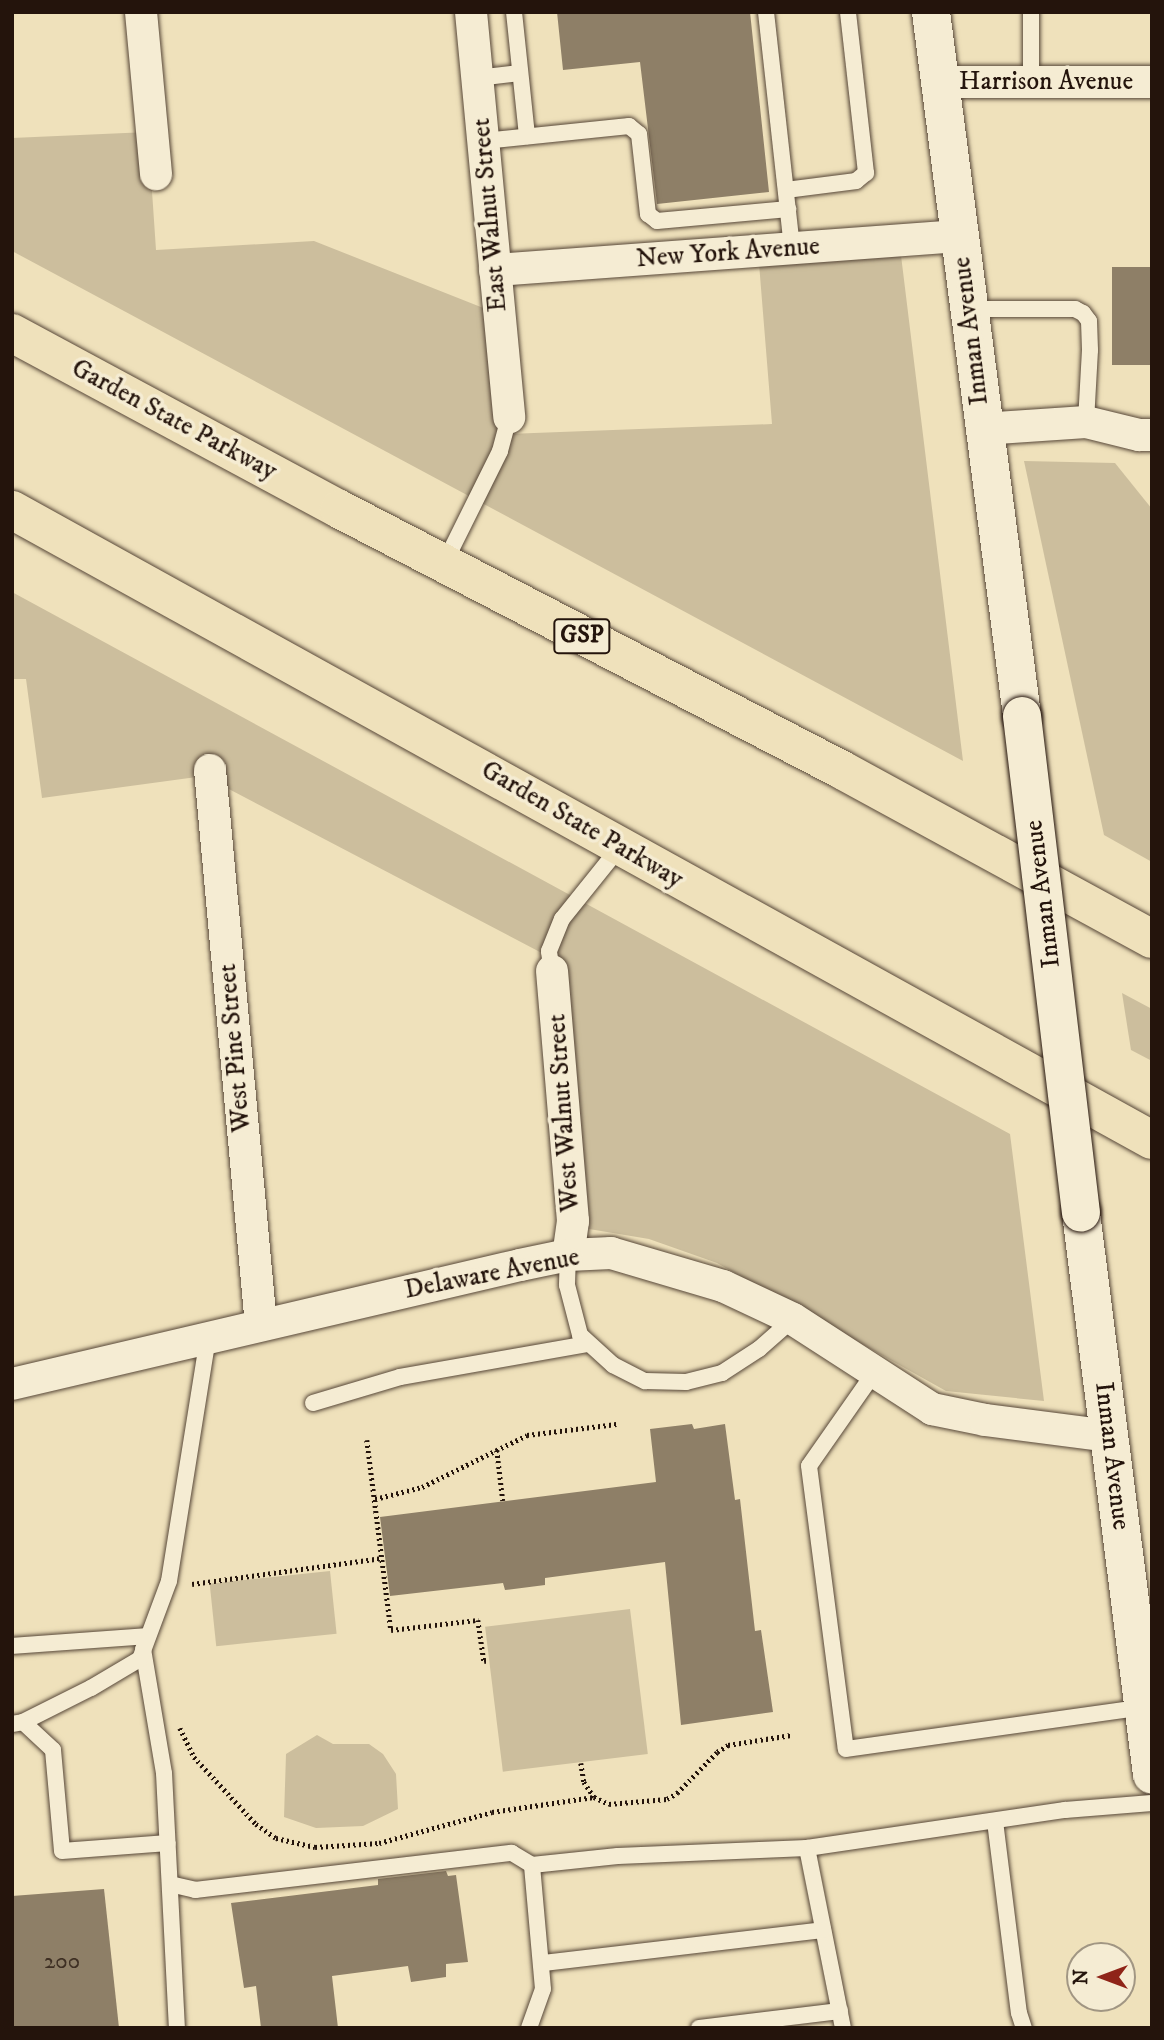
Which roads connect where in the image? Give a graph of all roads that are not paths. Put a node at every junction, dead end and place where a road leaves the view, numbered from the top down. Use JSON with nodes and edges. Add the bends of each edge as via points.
{"nodes":[{"id":1,"x":141,"y":12,"type":"edge"},
{"id":2,"x":471,"y":12,"type":"edge"},
{"id":3,"x":514,"y":12,"type":"edge"},
{"id":4,"x":766,"y":12,"type":"edge"},
{"id":5,"x":848,"y":12,"type":"edge"},
{"id":6,"x":931,"y":12,"type":"edge"},
{"id":7,"x":1031,"y":12,"type":"edge"},
{"id":8,"x":520,"y":73,"type":"junction"},
{"id":9,"x":477,"y":78,"type":"junction"},
{"id":10,"x":940,"y":82,"type":"junction"},
{"id":11,"x":1031,"y":82,"type":"junction"},
{"id":12,"x":1152,"y":82,"type":"edge"},
{"id":13,"x":527,"y":136,"type":"junction"},
{"id":14,"x":484,"y":141,"type":"junction"},
{"id":15,"x":156,"y":174,"type":"dead end"},
{"id":16,"x":786,"y":190,"type":"junction"},
{"id":17,"x":788,"y":209,"type":"junction"},
{"id":18,"x":960,"y":236,"type":"junction"},
{"id":19,"x":792,"y":248,"type":"junction"},
{"id":20,"x":495,"y":270,"type":"junction"},
{"id":21,"x":969,"y":309,"type":"junction"},
{"id":22,"x":12,"y":333,"type":"edge"},
{"id":23,"x":509,"y":417,"type":"joint"},
{"id":24,"x":1086,"y":422,"type":"junction"},
{"id":25,"x":982,"y":429,"type":"junction"},
{"id":26,"x":1147,"y":441,"type":"edge"},
{"id":27,"x":12,"y":510,"type":"edge"},
{"id":28,"x":444,"y":564,"type":"junction"},
{"id":29,"x":210,"y":770,"type":"dead end"},
{"id":30,"x":619,"y":848,"type":"junction"},
{"id":31,"x":1152,"y":939,"type":"edge"},
{"id":32,"x":552,"y":971,"type":"joint"},
{"id":33,"x":1152,"y":1140,"type":"edge"},
{"id":34,"x":568,"y":1255,"type":"junction"},
{"id":35,"x":793,"y":1319,"type":"junction"},
{"id":36,"x":261,"y":1325,"type":"junction"},
{"id":37,"x":208,"y":1337,"type":"junction"},
{"id":38,"x":588,"y":1344,"type":"junction"},
{"id":39,"x":874,"y":1373,"type":"junction"},
{"id":40,"x":12,"y":1384,"type":"edge"},
{"id":41,"x":313,"y":1403,"type":"dead end"},
{"id":42,"x":1110,"y":1436,"type":"junction"},
{"id":43,"x":146,"y":1642,"type":"junction"},
{"id":44,"x":12,"y":1646,"type":"edge"},
{"id":45,"x":1147,"y":1706,"type":"edge"},
{"id":46,"x":18,"y":1723,"type":"edge"},
{"id":47,"x":1152,"y":1775,"type":"edge"},
{"id":48,"x":1152,"y":1803,"type":"edge"},
{"id":49,"x":995,"y":1821,"type":"junction"},
{"id":50,"x":168,"y":1843,"type":"junction"},
{"id":51,"x":807,"y":1848,"type":"junction"},
{"id":52,"x":533,"y":1866,"type":"junction"},
{"id":53,"x":170,"y":1884,"type":"junction"},
{"id":54,"x":823,"y":1930,"type":"junction"},
{"id":55,"x":543,"y":1963,"type":"junction"},
{"id":56,"x":841,"y":2020,"type":"edge"},
{"id":57,"x":177,"y":2028,"type":"edge"},
{"id":58,"x":529,"y":2028,"type":"edge"},
{"id":59,"x":699,"y":2028,"type":"edge"},
{"id":60,"x":1024,"y":2028,"type":"edge"}],
"edges":[{"from":1,"to":15,"type":"street"},
{"from":2,"to":9,"type":"street","name":"East Walnut Street"},
{"from":3,"to":8,"type":"lane"},
{"from":4,"to":16,"type":"lane"},
{"from":5,"to":16,"type":"lane","via":[[866,173],[856,181]]},
{"from":6,"to":10,"type":"main road","name":"Inman Avenue"},
{"from":7,"to":11,"type":"lane"},
{"from":8,"to":9,"type":"lane"},
{"from":8,"to":13,"type":"lane"},
{"from":9,"to":14,"type":"street","name":"East Walnut Street"},
{"from":10,"to":11,"type":"street","name":"Harrison Avenue"},
{"from":10,"to":18,"type":"main road","name":"Inman Avenue"},
{"from":11,"to":12,"type":"street","name":"Harrison Avenue"},
{"from":13,"to":14,"type":"lane"},
{"from":13,"to":17,"type":"lane","via":[[629,126],[639,134],[648,214],[657,222]]},
{"from":14,"to":20,"type":"street","name":"East Walnut Street"},
{"from":16,"to":17,"type":"lane"},
{"from":17,"to":19,"type":"lane"},
{"from":18,"to":19,"type":"street","name":"New York Avenue"},
{"from":18,"to":21,"type":"main road","name":"Inman Avenue"},
{"from":19,"to":20,"type":"street","name":"New York Avenue"},
{"from":20,"to":23,"type":"street","name":"East Walnut Street"},
{"from":21,"to":24,"type":"lane","via":[[1076,309],[1083,313],[1089,321],[1090,350]]},
{"from":21,"to":25,"type":"main road","name":"Inman Avenue"},
{"from":22,"to":28,"type":"highway","name":"Garden State Parkway","number":"GSP"},
{"from":23,"to":28,"type":"lane","via":[[500,451]]},
{"from":24,"to":25,"type":"street"},
{"from":24,"to":26,"type":"street"},
{"from":25,"to":42,"type":"main road","name":"Inman Avenue","bridge":true},
{"from":27,"to":30,"type":"highway","name":"Garden State Parkway","via":[[541,799]]},
{"from":28,"to":31,"type":"highway","name":"Garden State Parkway","number":"GSP","via":[[842,770]]},
{"from":29,"to":36,"type":"street","name":"West Pine Street"},
{"from":30,"to":32,"type":"lane","via":[[562,919],[549,951]]},
{"from":30,"to":33,"type":"highway","name":"Garden State Parkway"},
{"from":32,"to":34,"type":"street","name":"West Walnut Street","via":[[573,1221]]},
{"from":34,"to":35,"type":"street","name":"Delaware Avenue","via":[[611,1253],[669,1269],[723,1286]]},
{"from":34,"to":36,"type":"street","name":"Delaware Avenue"},
{"from":34,"to":38,"type":"lane","via":[[567,1285],[580,1335]]},
{"from":35,"to":38,"type":"lane","via":[[723,1373],[686,1382],[637,1378]]},
{"from":35,"to":39,"type":"street","name":"Delaware Avenue"},
{"from":36,"to":37,"type":"street","name":"Delaware Avenue"},
{"from":37,"to":40,"type":"street","name":"Delaware Avenue"},
{"from":37,"to":43,"type":"lane","via":[[169,1581]]},
{"from":38,"to":41,"type":"lane","via":[[400,1377]]},
{"from":39,"to":42,"type":"street","name":"Delaware Avenue","via":[[932,1409]]},
{"from":39,"to":45,"type":"lane","via":[[809,1466],[846,1749]]},
{"from":42,"to":45,"type":"main road","name":"Inman Avenue"},
{"from":43,"to":44,"type":"lane"},
{"from":43,"to":46,"type":"lane","via":[[140,1659]]},
{"from":43,"to":50,"type":"lane","via":[[164,1773]]},
{"from":45,"to":47,"type":"main road","name":"Inman Avenue"},
{"from":46,"to":50,"type":"lane","via":[[53,1750],[62,1851]]},
{"from":48,"to":49,"type":"lane"},
{"from":49,"to":51,"type":"lane"},
{"from":49,"to":60,"type":"lane"},
{"from":50,"to":53,"type":"lane"},
{"from":51,"to":52,"type":"lane","via":[[618,1856]]},
{"from":51,"to":54,"type":"lane"},
{"from":52,"to":53,"type":"lane","via":[[512,1853],[195,1890]]},
{"from":52,"to":55,"type":"lane"},
{"from":53,"to":57,"type":"lane"},
{"from":54,"to":55,"type":"lane"},
{"from":54,"to":56,"type":"lane"},
{"from":55,"to":58,"type":"lane","via":[[543,1989]]},
{"from":56,"to":59,"type":"lane"}]}
